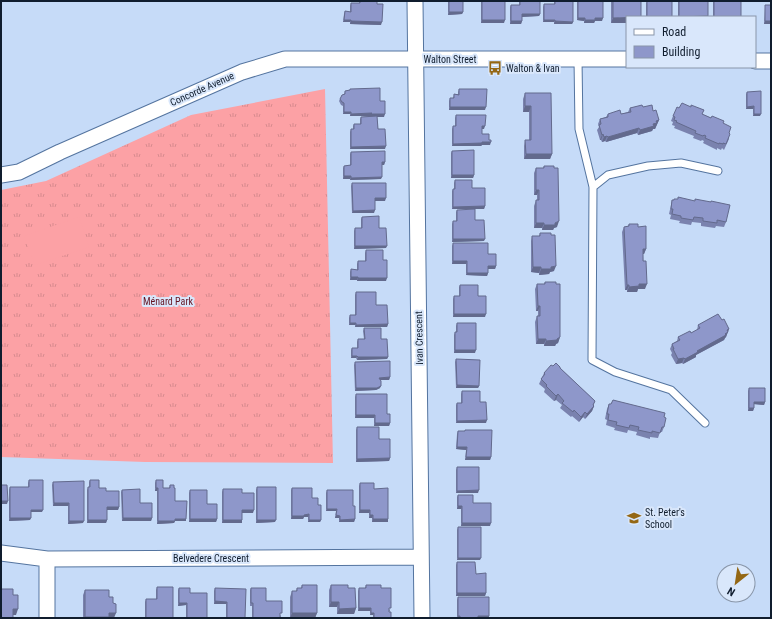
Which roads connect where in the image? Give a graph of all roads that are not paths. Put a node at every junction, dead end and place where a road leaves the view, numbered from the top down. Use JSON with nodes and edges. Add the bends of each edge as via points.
{"nodes":[{"id":1,"x":415,"y":1,"type":"edge"},
{"id":2,"x":416,"y":59,"type":"junction"},
{"id":3,"x":578,"y":59,"type":"junction"},
{"id":4,"x":626,"y":59,"type":"edge"},
{"id":5,"x":756,"y":60,"type":"edge"},
{"id":6,"x":771,"y":61,"type":"edge"},
{"id":7,"x":718,"y":172,"type":"dead end"},
{"id":8,"x":1,"y":175,"type":"edge"},
{"id":9,"x":593,"y":187,"type":"junction"},
{"id":10,"x":705,"y":423,"type":"dead end"},
{"id":11,"x":1,"y":553,"type":"edge"},
{"id":12,"x":421,"y":557,"type":"junction"},
{"id":13,"x":47,"y":559,"type":"junction"},
{"id":14,"x":47,"y":618,"type":"edge"},
{"id":15,"x":422,"y":618,"type":"edge"}],
"edges":[{"from":1,"to":2,"type":"street","name":"Ivan Crescent"},
{"from":2,"to":3,"type":"street","name":"Walton Street"},
{"from":2,"to":8,"type":"street","name":"Concorde Avenue","via":[[285,59],[242,72],[19,172]]},
{"from":2,"to":12,"type":"street","name":"Ivan Crescent"},
{"from":3,"to":4,"type":"street","name":"Walton Street"},
{"from":3,"to":9,"type":"lane","via":[[579,129]]},
{"from":5,"to":6,"type":"street"},
{"from":7,"to":9,"type":"lane","via":[[681,163],[648,166],[608,175]]},
{"from":9,"to":10,"type":"lane","via":[[592,360],[615,372],[671,390]]},
{"from":11,"to":13,"type":"street","name":"Belvedere Crescent"},
{"from":12,"to":13,"type":"street","name":"Belvedere Crescent"},
{"from":12,"to":15,"type":"street","name":"Ivan Crescent"},
{"from":13,"to":14,"type":"street"}]}
